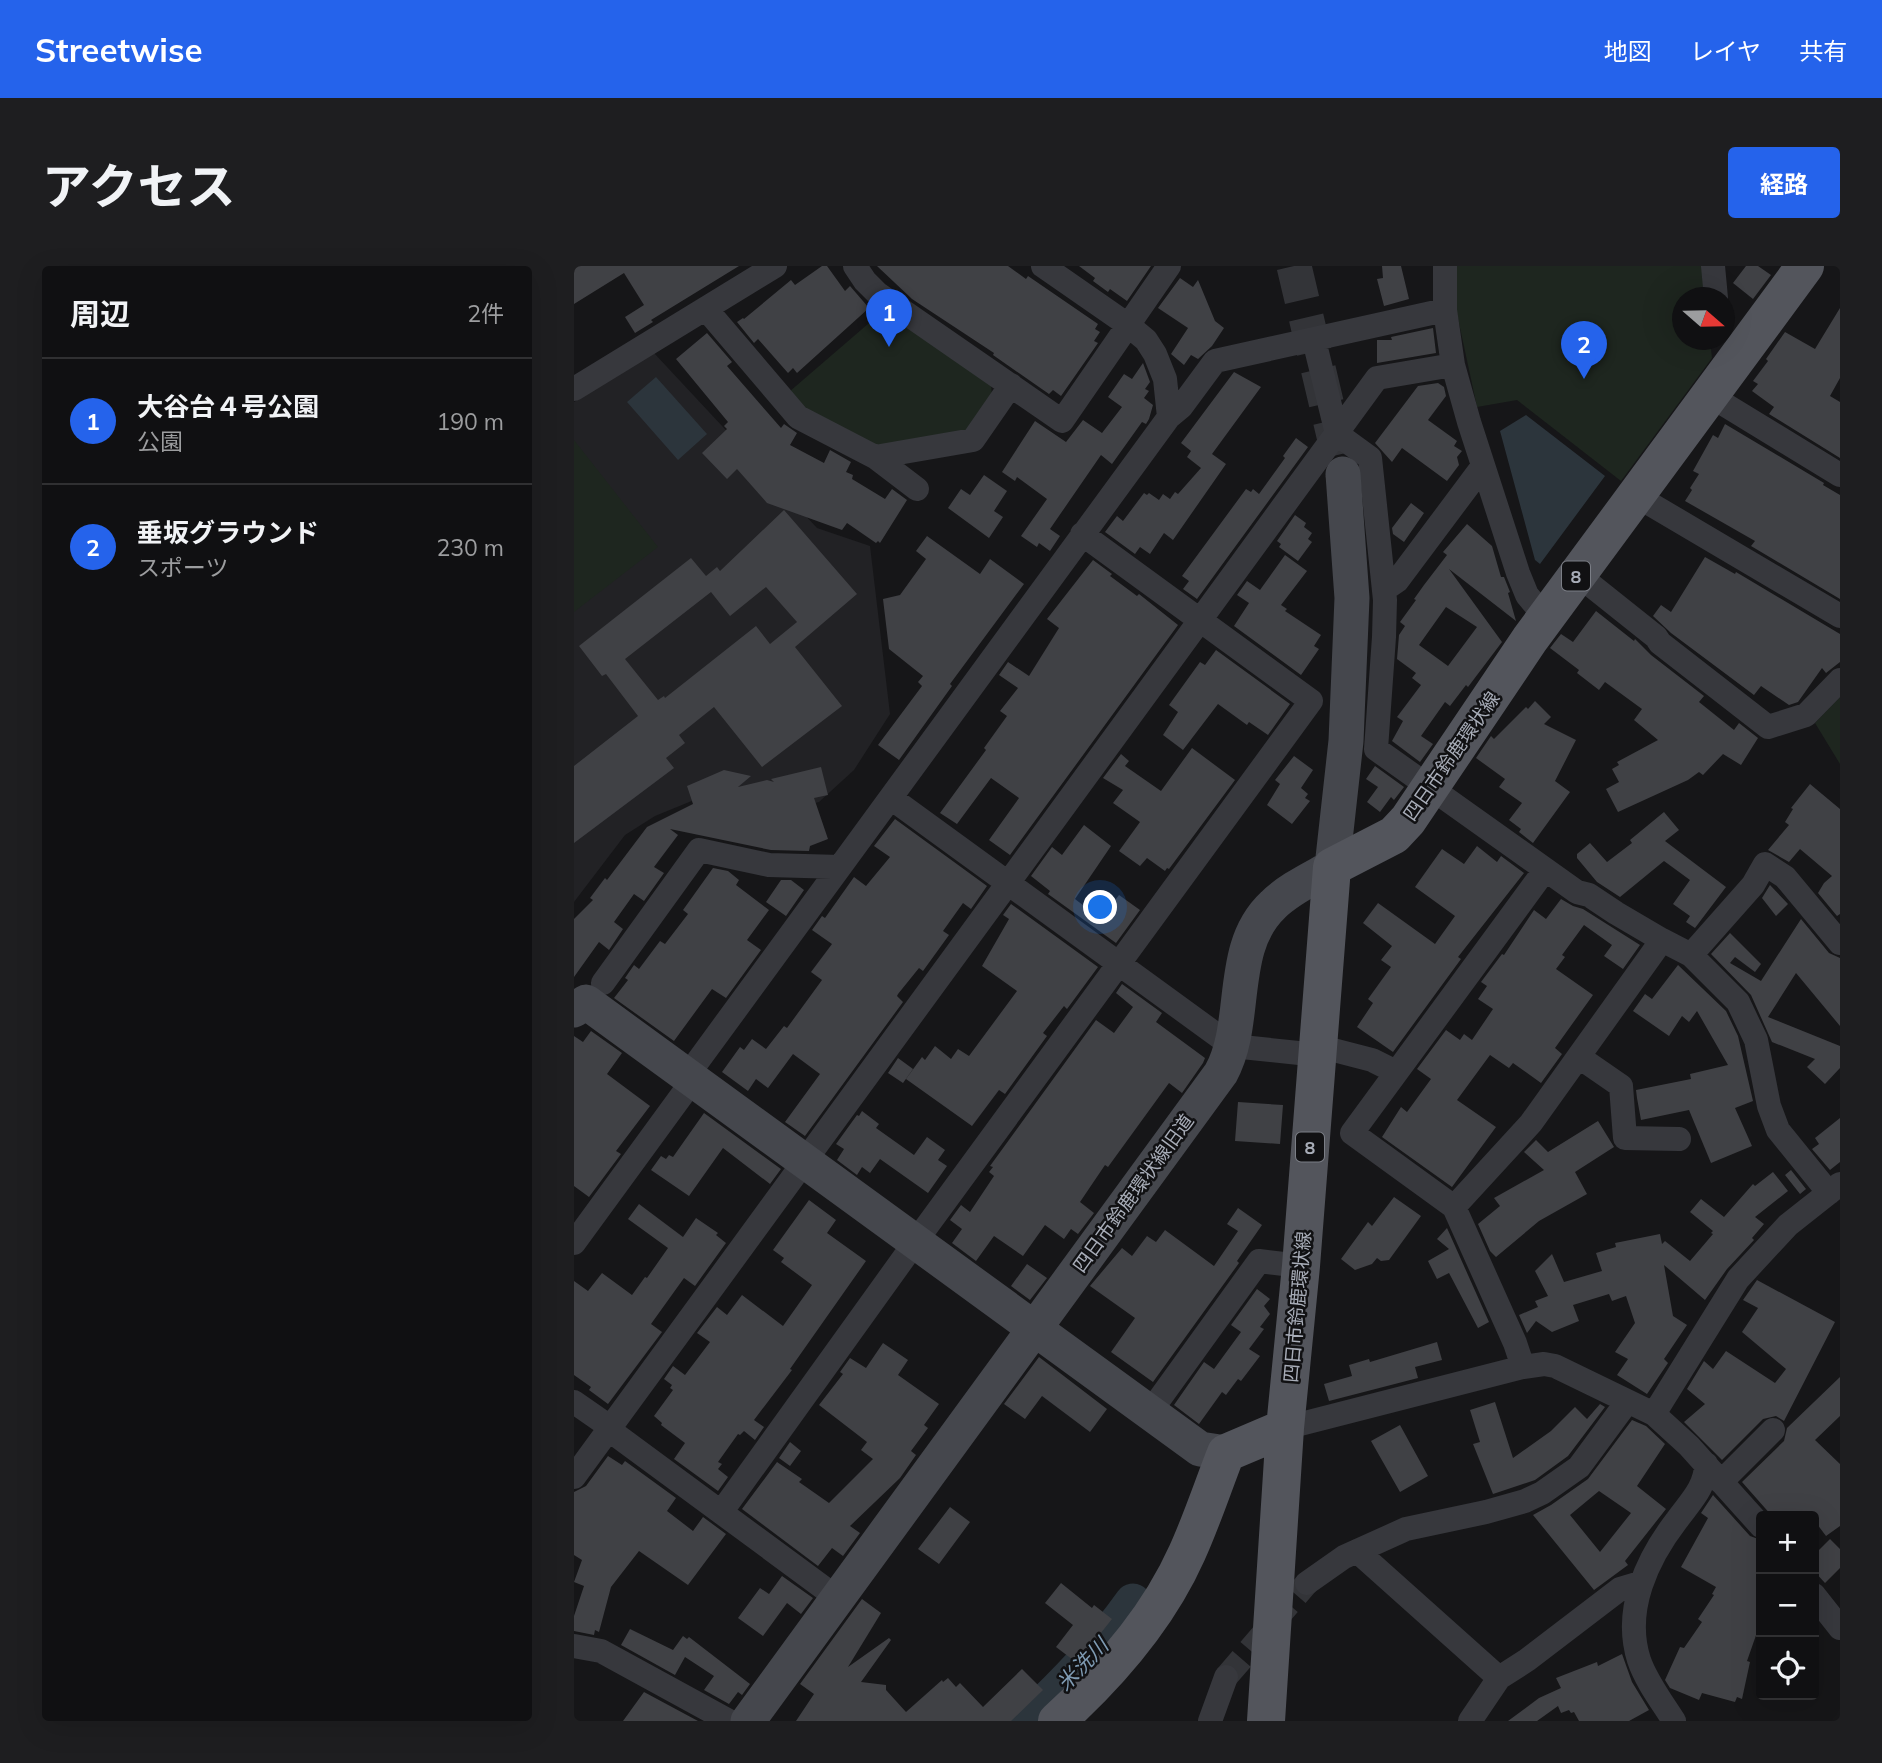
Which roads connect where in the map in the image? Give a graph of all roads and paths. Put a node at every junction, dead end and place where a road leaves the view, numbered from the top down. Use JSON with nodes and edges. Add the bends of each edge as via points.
{"nodes":[{"id":1,"x":775,"y":266,"type":"edge"},
{"id":2,"x":855,"y":266,"type":"edge"},
{"id":3,"x":1043,"y":266,"type":"edge"},
{"id":4,"x":1169,"y":266,"type":"edge"},
{"id":5,"x":1445,"y":266,"type":"edge"},
{"id":6,"x":1713,"y":266,"type":"edge"},
{"id":7,"x":1805,"y":266,"type":"edge"},
{"id":8,"x":1715,"y":287,"type":"edge"},
{"id":9,"x":706,"y":309,"type":"junction"},
{"id":10,"x":1445,"y":310,"type":"junction"},
{"id":11,"x":1128,"y":325,"type":"junction"},
{"id":12,"x":1314,"y":340,"type":"junction"},
{"id":13,"x":1735,"y":343,"type":"edge"},
{"id":14,"x":1729,"y":350,"type":"edge"},
{"id":15,"x":1453,"y":365,"type":"junction"},
{"id":16,"x":1011,"y":386,"type":"junction"},
{"id":17,"x":574,"y":389,"type":"edge"},
{"id":18,"x":1709,"y":395,"type":"junction"},
{"id":19,"x":1169,"y":416,"type":"junction"},
{"id":20,"x":1337,"y":434,"type":"junction"},
{"id":21,"x":875,"y":457,"type":"junction"},
{"id":22,"x":1483,"y":466,"type":"junction"},
{"id":23,"x":1343,"y":474,"type":"tunnel mouth"},
{"id":24,"x":1840,"y":475,"type":"edge"},
{"id":25,"x":917,"y":489,"type":"dead end"},
{"id":26,"x":1636,"y":495,"type":"junction"},
{"id":27,"x":1082,"y":534,"type":"junction"},
{"id":28,"x":1577,"y":574,"type":"junction"},
{"id":29,"x":1384,"y":590,"type":"junction"},
{"id":30,"x":1840,"y":616,"type":"edge"},
{"id":31,"x":1546,"y":618,"type":"junction"},
{"id":32,"x":1200,"y":620,"type":"junction"},
{"id":33,"x":1840,"y":680,"type":"edge"},
{"id":34,"x":1431,"y":788,"type":"junction"},
{"id":35,"x":891,"y":798,"type":"junction"},
{"id":36,"x":840,"y":867,"type":"junction"},
{"id":37,"x":1332,"y":867,"type":"junction"},
{"id":38,"x":1545,"y":870,"type":"junction"},
{"id":39,"x":1008,"y":884,"type":"junction"},
{"id":40,"x":1662,"y":940,"type":"junction"},
{"id":41,"x":1840,"y":943,"type":"edge"},
{"id":42,"x":1691,"y":955,"type":"junction"},
{"id":43,"x":1119,"y":965,"type":"junction"},
{"id":44,"x":586,"y":996,"type":"edge"},
{"id":45,"x":1232,"y":1046,"type":"junction"},
{"id":46,"x":1318,"y":1051,"type":"junction"},
{"id":47,"x":1579,"y":1057,"type":"junction"},
{"id":48,"x":1396,"y":1072,"type":"junction"},
{"id":49,"x":690,"y":1078,"type":"junction"},
{"id":50,"x":1679,"y":1139,"type":"dead end"},
{"id":51,"x":804,"y":1161,"type":"junction"},
{"id":52,"x":1835,"y":1189,"type":"edge"},
{"id":53,"x":1454,"y":1207,"type":"junction"},
{"id":54,"x":916,"y":1241,"type":"junction"},
{"id":55,"x":574,"y":1243,"type":"edge"},
{"id":56,"x":1301,"y":1266,"type":"junction"},
{"id":57,"x":1034,"y":1327,"type":"junction"},
{"id":58,"x":1523,"y":1367,"type":"junction"},
{"id":59,"x":574,"y":1402,"type":"edge"},
{"id":60,"x":1628,"y":1402,"type":"junction"},
{"id":61,"x":1150,"y":1412,"type":"junction"},
{"id":62,"x":1654,"y":1414,"type":"junction"},
{"id":63,"x":609,"y":1428,"type":"junction"},
{"id":64,"x":1285,"y":1428,"type":"junction"},
{"id":65,"x":1773,"y":1430,"type":"dead end"},
{"id":66,"x":1226,"y":1453,"type":"junction"},
{"id":67,"x":1713,"y":1473,"type":"junction"},
{"id":68,"x":574,"y":1477,"type":"edge"},
{"id":69,"x":722,"y":1511,"type":"junction"},
{"id":70,"x":1756,"y":1520,"type":"edge"},
{"id":71,"x":1357,"y":1551,"type":"junction"},
{"id":72,"x":1307,"y":1583,"type":"tunnel mouth"},
{"id":73,"x":1640,"y":1583,"type":"junction"},
{"id":74,"x":836,"y":1597,"type":"junction"},
{"id":75,"x":1819,"y":1601,"type":"edge"},
{"id":76,"x":1840,"y":1628,"type":"edge"},
{"id":77,"x":574,"y":1646,"type":"edge"},
{"id":78,"x":1226,"y":1677,"type":"tunnel mouth"},
{"id":79,"x":1499,"y":1678,"type":"junction"},
{"id":80,"x":1069,"y":1718,"type":"edge"},
{"id":81,"x":729,"y":1721,"type":"edge"},
{"id":82,"x":748,"y":1721,"type":"edge"},
{"id":83,"x":1210,"y":1721,"type":"edge"},
{"id":84,"x":1266,"y":1721,"type":"edge"},
{"id":85,"x":1470,"y":1721,"type":"edge"},
{"id":86,"x":1673,"y":1721,"type":"edge"}],
"edges":[{"from":1,"to":9,"type":"street"},
{"from":2,"to":16,"type":"street","via":[[877,293]]},
{"from":3,"to":11,"type":"street"},
{"from":4,"to":11,"type":"street"},
{"from":5,"to":10,"type":"street"},
{"from":6,"to":8,"type":"street"},
{"from":7,"to":13,"type":"main road","name":"四日市鈴鹿環状線","number":"8"},
{"from":9,"to":17,"type":"street"},
{"from":9,"to":21,"type":"street","via":[[798,417]]},
{"from":10,"to":12,"type":"street"},
{"from":10,"to":15,"type":"street"},
{"from":11,"to":16,"type":"street","via":[[1062,421]]},
{"from":11,"to":19,"type":"street","via":[[1146,340],[1158,361],[1166,379]]},
{"from":12,"to":19,"type":"street","via":[[1215,361]]},
{"from":12,"to":20,"type":"street"},
{"from":14,"to":18,"type":"main road","name":"四日市鈴鹿環状線","number":"8"},
{"from":15,"to":20,"type":"street","via":[[1377,378]]},
{"from":15,"to":22,"type":"street"},
{"from":16,"to":21,"type":"street","via":[[972,440]]},
{"from":18,"to":24,"type":"street"},
{"from":18,"to":26,"type":"main road","name":"四日市鈴鹿環状線","number":"8"},
{"from":19,"to":27,"type":"street"},
{"from":20,"to":29,"type":"street","via":[[1370,458]]},
{"from":20,"to":32,"type":"street"},
{"from":21,"to":25,"type":"street"},
{"from":22,"to":29,"type":"street","via":[[1397,581]]},
{"from":22,"to":31,"type":"street","via":[[1527,595]]},
{"from":23,"to":37,"type":"street","via":[[1352,598],[1346,741]]},
{"from":26,"to":28,"type":"main road","name":"四日市鈴鹿環状線","number":"8"},
{"from":26,"to":30,"type":"street"},
{"from":27,"to":32,"type":"street"},
{"from":27,"to":35,"type":"street"},
{"from":28,"to":31,"type":"main road","name":"四日市鈴鹿環状線","number":"8"},
{"from":28,"to":33,"type":"street","via":[[1768,727],[1806,715]]},
{"from":29,"to":34,"type":"street","via":[[1376,749]]},
{"from":31,"to":34,"type":"main road","name":"四日市鈴鹿環状線","number":"8"},
{"from":32,"to":39,"type":"street"},
{"from":32,"to":43,"type":"street","via":[[1311,701]]},
{"from":34,"to":37,"type":"main road","name":"四日市鈴鹿環状線","number":"8","via":[[1394,835]]},
{"from":34,"to":38,"type":"street"},
{"from":35,"to":36,"type":"street"},
{"from":35,"to":39,"type":"street"},
{"from":36,"to":44,"type":"street","via":[[769,865],[699,850]]},
{"from":36,"to":49,"type":"street"},
{"from":37,"to":45,"type":"street","name":"四日市鈴鹿環状線旧道","via":[[1273,904],[1260,921],[1245,958]]},
{"from":37,"to":46,"type":"main road","name":"四日市鈴鹿環状線","number":"8"},
{"from":38,"to":40,"type":"street"},
{"from":38,"to":48,"type":"street"},
{"from":39,"to":43,"type":"street"},
{"from":39,"to":51,"type":"street"},
{"from":40,"to":42,"type":"street"},
{"from":40,"to":47,"type":"street"},
{"from":41,"to":42,"type":"street","via":[[1785,877],[1765,864],[1753,885]]},
{"from":42,"to":52,"type":"street","via":[[1738,1002],[1756,1040],[1769,1106],[1779,1130]]},
{"from":43,"to":45,"type":"street"},
{"from":43,"to":54,"type":"street"},
{"from":44,"to":49,"type":"street"},
{"from":45,"to":46,"type":"street"},
{"from":45,"to":57,"type":"street","name":"四日市鈴鹿環状線旧道","via":[[1221,1073]]},
{"from":46,"to":48,"type":"street","via":[[1372,1060]]},
{"from":46,"to":56,"type":"main road","name":"四日市鈴鹿環状線","number":"8"},
{"from":47,"to":50,"type":"street","via":[[1621,1086],[1625,1138]]},
{"from":47,"to":53,"type":"street","via":[[1531,1123]]},
{"from":48,"to":53,"type":"street","via":[[1352,1133]]},
{"from":49,"to":51,"type":"street"},
{"from":49,"to":55,"type":"street"},
{"from":51,"to":54,"type":"street"},
{"from":51,"to":63,"type":"street"},
{"from":52,"to":62,"type":"street","via":[[1788,1225],[1738,1279]]},
{"from":53,"to":58,"type":"street"},
{"from":54,"to":57,"type":"street"},
{"from":54,"to":69,"type":"street"},
{"from":56,"to":61,"type":"street","via":[[1259,1261]]},
{"from":56,"to":64,"type":"main road","name":"四日市鈴鹿環状線","number":"8"},
{"from":57,"to":61,"type":"street"},
{"from":57,"to":74,"type":"street","name":"四日市鈴鹿環状線旧道"},
{"from":58,"to":60,"type":"street","via":[[1555,1366]]},
{"from":58,"to":64,"type":"street"},
{"from":59,"to":63,"type":"street"},
{"from":60,"to":62,"type":"street"},
{"from":60,"to":71,"type":"street","via":[[1579,1467],[1542,1493],[1486,1512],[1406,1529]]},
{"from":61,"to":66,"type":"street","via":[[1200,1449]]},
{"from":62,"to":67,"type":"street"},
{"from":63,"to":68,"type":"street"},
{"from":63,"to":69,"type":"street"},
{"from":64,"to":66,"type":"main road"},
{"from":64,"to":84,"type":"main road","name":"四日市鈴鹿環状線","number":"8"},
{"from":65,"to":67,"type":"street"},
{"from":66,"to":80,"type":"main road","via":[[1187,1554],[1150,1620]]},
{"from":67,"to":70,"type":"street"},
{"from":67,"to":73,"type":"street","via":[[1663,1537]]},
{"from":69,"to":74,"type":"street"},
{"from":71,"to":72,"type":"street"},
{"from":71,"to":79,"type":"street"},
{"from":73,"to":79,"type":"street","via":[[1620,1589]]},
{"from":73,"to":86,"type":"street","via":[[1635,1644],[1640,1663]]},
{"from":74,"to":82,"type":"street","name":"四日市鈴鹿環状線旧道"},
{"from":75,"to":76,"type":"street"},
{"from":77,"to":81,"type":"street","via":[[601,1651]]},
{"from":78,"to":83,"type":"street"},
{"from":79,"to":85,"type":"street"}]}
